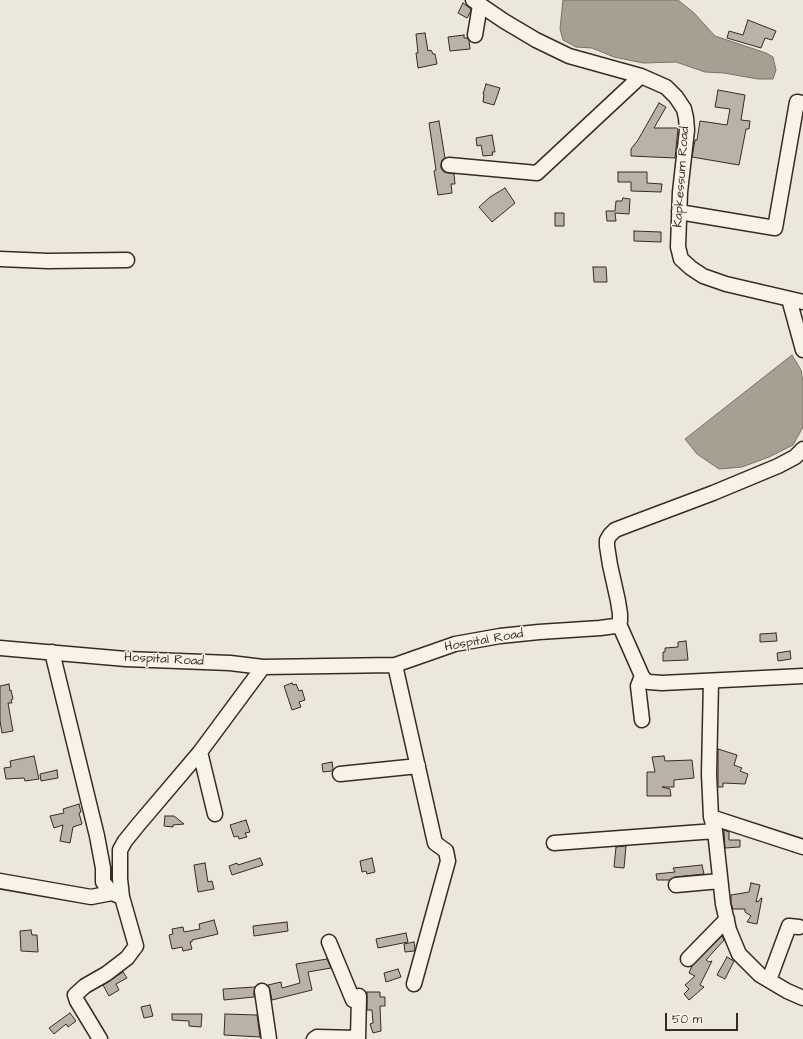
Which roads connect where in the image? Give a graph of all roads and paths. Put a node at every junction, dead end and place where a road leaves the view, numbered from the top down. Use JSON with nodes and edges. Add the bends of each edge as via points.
{"nodes":[{"id":1,"x":477,"y":2,"type":"edge"},
{"id":2,"x":475,"y":36,"type":"dead end"},
{"id":3,"x":641,"y":76,"type":"junction"},
{"id":4,"x":803,"y":104,"type":"edge"},
{"id":5,"x":449,"y":165,"type":"dead end"},
{"id":6,"x":679,"y":212,"type":"junction"},
{"id":7,"x":0,"y":259,"type":"edge"},
{"id":8,"x":127,"y":260,"type":"dead end"},
{"id":9,"x":796,"y":301,"type":"edge"},
{"id":10,"x":803,"y":350,"type":"edge"},
{"id":11,"x":803,"y":449,"type":"edge"},
{"id":12,"x":619,"y":624,"type":"junction"},
{"id":13,"x":0,"y":648,"type":"edge"},
{"id":14,"x":52,"y":652,"type":"junction"},
{"id":15,"x":395,"y":665,"type":"junction"},
{"id":16,"x":262,"y":667,"type":"junction"},
{"id":17,"x":642,"y":676,"type":"junction"},
{"id":18,"x":803,"y":676,"type":"edge"},
{"id":19,"x":711,"y":681,"type":"junction"},
{"id":20,"x":642,"y":720,"type":"dead end"},
{"id":21,"x":200,"y":752,"type":"junction"},
{"id":22,"x":418,"y":766,"type":"junction"},
{"id":23,"x":340,"y":774,"type":"dead end"},
{"id":24,"x":215,"y":814,"type":"dead end"},
{"id":25,"x":713,"y":824,"type":"junction"},
{"id":26,"x":554,"y":843,"type":"dead end"},
{"id":27,"x":803,"y":847,"type":"edge"},
{"id":28,"x":720,"y":881,"type":"junction"},
{"id":29,"x":0,"y":882,"type":"edge"},
{"id":30,"x":676,"y":885,"type":"dead end"},
{"id":31,"x":117,"y":895,"type":"junction"},
{"id":32,"x":727,"y":919,"type":"junction"},
{"id":33,"x":799,"y":926,"type":"dead end"},
{"id":34,"x":329,"y":942,"type":"dead end"},
{"id":35,"x":688,"y":959,"type":"dead end"},
{"id":36,"x":769,"y":980,"type":"junction"},
{"id":37,"x":414,"y":984,"type":"dead end"},
{"id":38,"x":262,"y":991,"type":"dead end"},
{"id":39,"x":803,"y":998,"type":"edge"},
{"id":40,"x":100,"y":1039,"type":"edge"},
{"id":41,"x":269,"y":1039,"type":"edge"},
{"id":42,"x":314,"y":1039,"type":"edge"}],
"edges":[{"from":1,"to":2,"type":"street"},
{"from":1,"to":3,"type":"street","name":"Kapkessum Road","via":[[536,40],[570,56]]},
{"from":3,"to":5,"type":"street","via":[[537,173]]},
{"from":3,"to":6,"type":"street","name":"Kapkessum Road","via":[[666,87],[684,109],[687,130]]},
{"from":4,"to":6,"type":"street","via":[[797,102],[775,228]]},
{"from":6,"to":9,"type":"street","name":"Kapkessum Road","via":[[678,247],[682,259],[691,268],[703,276],[726,284]]},
{"from":7,"to":8,"type":"street"},
{"from":9,"to":10,"type":"street"},
{"from":11,"to":12,"type":"street","via":[[795,457],[778,466],[615,530],[607,540],[606,546],[618,601]]},
{"from":12,"to":15,"type":"street","name":"Hospital Road","via":[[600,628],[531,632],[470,641]]},
{"from":12,"to":17,"type":"street"},
{"from":13,"to":14,"type":"street","name":"Hospital Road"},
{"from":14,"to":16,"type":"street","name":"Hospital Road"},
{"from":14,"to":31,"type":"street","via":[[97,836],[103,882]]},
{"from":15,"to":16,"type":"street","name":"Hospital Road"},
{"from":15,"to":22,"type":"street"},
{"from":16,"to":21,"type":"street"},
{"from":17,"to":19,"type":"street","via":[[646,681],[653,683]]},
{"from":17,"to":20,"type":"street","via":[[638,686]]},
{"from":18,"to":19,"type":"street"},
{"from":19,"to":25,"type":"street","via":[[709,774]]},
{"from":21,"to":24,"type":"street"},
{"from":21,"to":31,"type":"street","via":[[125,841],[120,850]]},
{"from":22,"to":23,"type":"street"},
{"from":22,"to":37,"type":"street","via":[[435,843],[446,851],[448,861]]},
{"from":25,"to":26,"type":"street"},
{"from":25,"to":27,"type":"street"},
{"from":25,"to":28,"type":"street"},
{"from":28,"to":30,"type":"street"},
{"from":28,"to":32,"type":"street"},
{"from":29,"to":31,"type":"street","via":[[91,897]]},
{"from":31,"to":40,"type":"street","via":[[136,946],[127,958],[75,995]]},
{"from":32,"to":35,"type":"street"},
{"from":32,"to":36,"type":"street","via":[[739,954],[760,975]]},
{"from":33,"to":36,"type":"street","via":[[789,926]]},
{"from":34,"to":42,"type":"street","via":[[354,1000],[359,999],[358,1038]]},
{"from":36,"to":39,"type":"street"},
{"from":38,"to":41,"type":"street"}]}
